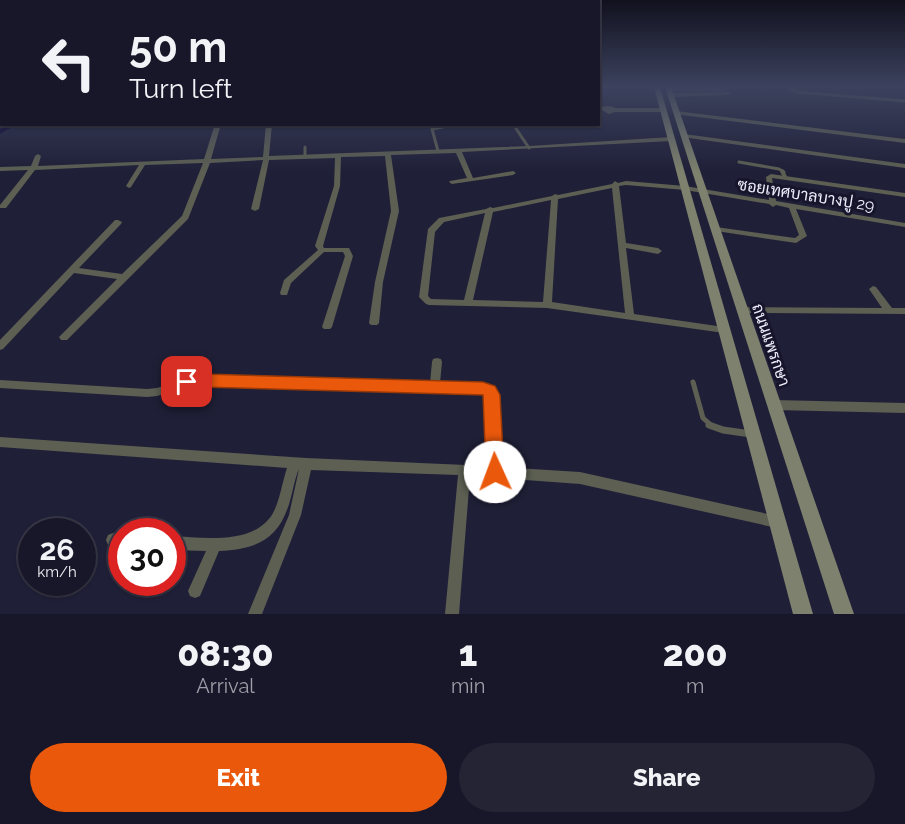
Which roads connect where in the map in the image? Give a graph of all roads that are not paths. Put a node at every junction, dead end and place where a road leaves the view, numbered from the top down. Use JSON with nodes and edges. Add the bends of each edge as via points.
{"nodes":[{"id":1,"x":671,"y":116,"type":"edge"},
{"id":2,"x":700,"y":116,"type":"edge"},
{"id":3,"x":217,"y":126,"type":"edge"},
{"id":4,"x":269,"y":126,"type":"edge"},
{"id":5,"x":447,"y":126,"type":"edge"},
{"id":6,"x":514,"y":126,"type":"edge"},
{"id":7,"x":678,"y":137,"type":"junction"},
{"id":8,"x":905,"y":141,"type":"edge"},
{"id":9,"x":305,"y":147,"type":"dead end"},
{"id":10,"x":529,"y":147,"type":"junction"},
{"id":11,"x":458,"y":150,"type":"junction"},
{"id":12,"x":438,"y":151,"type":"junction"},
{"id":13,"x":388,"y":154,"type":"junction"},
{"id":14,"x":38,"y":156,"type":"dead end"},
{"id":15,"x":338,"y":156,"type":"junction"},
{"id":16,"x":305,"y":157,"type":"junction"},
{"id":17,"x":266,"y":159,"type":"junction"},
{"id":18,"x":207,"y":161,"type":"junction"},
{"id":19,"x":740,"y":162,"type":"dead end"},
{"id":20,"x":143,"y":164,"type":"junction"},
{"id":21,"x":905,"y":166,"type":"edge"},
{"id":22,"x":33,"y":168,"type":"junction"},
{"id":23,"x":0,"y":169,"type":"edge"},
{"id":24,"x":513,"y":173,"type":"dead end"},
{"id":25,"x":785,"y":177,"type":"junction"},
{"id":26,"x":471,"y":180,"type":"junction"},
{"id":27,"x":452,"y":182,"type":"dead end"},
{"id":28,"x":615,"y":183,"type":"junction"},
{"id":29,"x":129,"y":186,"type":"dead end"},
{"id":30,"x":685,"y":188,"type":"junction"},
{"id":31,"x":703,"y":191,"type":"junction"},
{"id":32,"x":905,"y":195,"type":"edge"},
{"id":33,"x":555,"y":196,"type":"junction"},
{"id":34,"x":773,"y":205,"type":"junction"},
{"id":35,"x":3,"y":206,"type":"dead end"},
{"id":36,"x":792,"y":208,"type":"junction"},
{"id":37,"x":255,"y":209,"type":"dead end"},
{"id":38,"x":490,"y":209,"type":"junction"},
{"id":39,"x":118,"y":222,"type":"dead end"},
{"id":40,"x":905,"y":225,"type":"edge"},
{"id":41,"x":716,"y":229,"type":"junction"},
{"id":42,"x":623,"y":245,"type":"junction"},
{"id":43,"x":322,"y":250,"type":"junction"},
{"id":44,"x":658,"y":251,"type":"dead end"},
{"id":45,"x":72,"y":270,"type":"junction"},
{"id":46,"x":124,"y":277,"type":"junction"},
{"id":47,"x":873,"y":289,"type":"dead end"},
{"id":48,"x":284,"y":293,"type":"dead end"},
{"id":49,"x":468,"y":302,"type":"junction"},
{"id":50,"x":547,"y":305,"type":"junction"},
{"id":51,"x":742,"y":310,"type":"junction"},
{"id":52,"x":889,"y":310,"type":"junction"},
{"id":53,"x":905,"y":310,"type":"edge"},
{"id":54,"x":630,"y":316,"type":"junction"},
{"id":55,"x":374,"y":323,"type":"dead end"},
{"id":56,"x":327,"y":327,"type":"dead end"},
{"id":57,"x":724,"y":330,"type":"junction"},
{"id":58,"x":64,"y":337,"type":"dead end"},
{"id":59,"x":4,"y":342,"type":"edge"},
{"id":60,"x":437,"y":362,"type":"dead end"},
{"id":61,"x":693,"y":382,"type":"dead end"},
{"id":62,"x":0,"y":384,"type":"edge"},
{"id":63,"x":435,"y":387,"type":"junction"},
{"id":64,"x":774,"y":405,"type":"junction"},
{"id":65,"x":905,"y":408,"type":"edge"},
{"id":66,"x":753,"y":434,"type":"junction"},
{"id":67,"x":0,"y":442,"type":"edge"},
{"id":68,"x":300,"y":464,"type":"junction"},
{"id":69,"x":465,"y":470,"type":"junction"},
{"id":70,"x":495,"y":472,"type":"junction"},
{"id":71,"x":777,"y":522,"type":"junction"},
{"id":72,"x":186,"y":544,"type":"edge"},
{"id":73,"x":215,"y":545,"type":"junction"},
{"id":74,"x":195,"y":591,"type":"dead end"},
{"id":75,"x":255,"y":614,"type":"edge"},
{"id":76,"x":452,"y":614,"type":"edge"},
{"id":77,"x":803,"y":614,"type":"edge"},
{"id":78,"x":844,"y":614,"type":"edge"}],
"edges":[{"from":1,"to":7,"type":"main road","name":"ถนนแพรกษา"},
{"from":2,"to":8,"type":"street"},
{"from":3,"to":18,"type":"street"},
{"from":4,"to":17,"type":"street"},
{"from":5,"to":12,"type":"lane","via":[[432,129]]},
{"from":6,"to":10,"type":"lane"},
{"from":7,"to":10,"type":"street"},
{"from":7,"to":21,"type":"street"},
{"from":7,"to":30,"type":"main road","name":"ถนนแพรกษา"},
{"from":7,"to":31,"type":"main road","name":"ถนนแพรกษา"},
{"from":9,"to":16,"type":"lane"},
{"from":10,"to":11,"type":"street"},
{"from":11,"to":12,"type":"street"},
{"from":11,"to":26,"type":"street"},
{"from":12,"to":13,"type":"street"},
{"from":13,"to":15,"type":"street"},
{"from":13,"to":55,"type":"street","via":[[395,211]]},
{"from":14,"to":22,"type":"street"},
{"from":15,"to":16,"type":"street"},
{"from":15,"to":43,"type":"street","via":[[337,186],[319,246]]},
{"from":16,"to":17,"type":"street"},
{"from":17,"to":18,"type":"street"},
{"from":17,"to":37,"type":"street"},
{"from":18,"to":20,"type":"street"},
{"from":18,"to":46,"type":"street","via":[[185,217]]},
{"from":19,"to":25,"type":"lane","via":[[779,169]]},
{"from":20,"to":22,"type":"street"},
{"from":20,"to":29,"type":"street"},
{"from":22,"to":23,"type":"street"},
{"from":22,"to":35,"type":"street"},
{"from":24,"to":26,"type":"street"},
{"from":25,"to":32,"type":"street"},
{"from":25,"to":34,"type":"street","via":[[769,177]]},
{"from":26,"to":27,"type":"street"},
{"from":28,"to":30,"type":"street","name":"ซอยเทศบาลบางปู 29"},
{"from":28,"to":33,"type":"street","name":"ซอยเทศบาลบางปู 29"},
{"from":28,"to":42,"type":"street"},
{"from":30,"to":31,"type":"street","name":"ซอยเทศบาลบางปู 29"},
{"from":30,"to":57,"type":"main road","name":"ถนนแพรกษา"},
{"from":31,"to":34,"type":"street","name":"ซอยเทศบาลบางปู 29"},
{"from":31,"to":41,"type":"main road","name":"ถนนแพรกษา"},
{"from":33,"to":38,"type":"street","name":"ซอยเทศบาลบางปู 29"},
{"from":33,"to":50,"type":"street"},
{"from":34,"to":36,"type":"street","name":"ซอยเทศบาลบางปู 29"},
{"from":36,"to":40,"type":"street","name":"ซอยเทศบาลบางปู 29"},
{"from":36,"to":41,"type":"street","via":[[803,236],[796,241]]},
{"from":38,"to":49,"type":"street"},
{"from":38,"to":49,"type":"street","name":"ซอยเทศบาลบางปู 29","via":[[442,220],[431,231],[423,297]]},
{"from":39,"to":45,"type":"street"},
{"from":41,"to":51,"type":"main road","name":"ถนนแพรกษา"},
{"from":42,"to":44,"type":"street"},
{"from":42,"to":54,"type":"street"},
{"from":43,"to":48,"type":"street","via":[[287,282]]},
{"from":43,"to":56,"type":"street","via":[[349,252]]},
{"from":45,"to":46,"type":"street"},
{"from":45,"to":59,"type":"street"},
{"from":46,"to":58,"type":"street"},
{"from":47,"to":52,"type":"street"},
{"from":49,"to":50,"type":"street"},
{"from":50,"to":54,"type":"street"},
{"from":51,"to":52,"type":"street"},
{"from":51,"to":64,"type":"main road","name":"ถนนแพรกษา"},
{"from":52,"to":53,"type":"street"},
{"from":54,"to":57,"type":"street"},
{"from":57,"to":66,"type":"main road","name":"ถนนแพรกษา"},
{"from":60,"to":63,"type":"street"},
{"from":61,"to":66,"type":"lane","via":[[701,418],[707,425]]},
{"from":62,"to":63,"type":"street","via":[[147,393],[196,380]]},
{"from":63,"to":70,"type":"street","via":[[489,391],[492,395]]},
{"from":64,"to":65,"type":"street"},
{"from":64,"to":78,"type":"main road","name":"ถนนแพรกษา"},
{"from":66,"to":71,"type":"main road","name":"ถนนแพรกษา"},
{"from":67,"to":68,"type":"street"},
{"from":68,"to":69,"type":"street"},
{"from":68,"to":73,"type":"street","via":[[271,528],[246,540]]},
{"from":68,"to":75,"type":"street","via":[[295,515]]},
{"from":69,"to":70,"type":"street"},
{"from":69,"to":76,"type":"street"},
{"from":70,"to":71,"type":"street","via":[[580,478]]},
{"from":71,"to":77,"type":"main road","name":"ถนนแพรกษา"},
{"from":72,"to":73,"type":"street"},
{"from":73,"to":74,"type":"street"}]}
